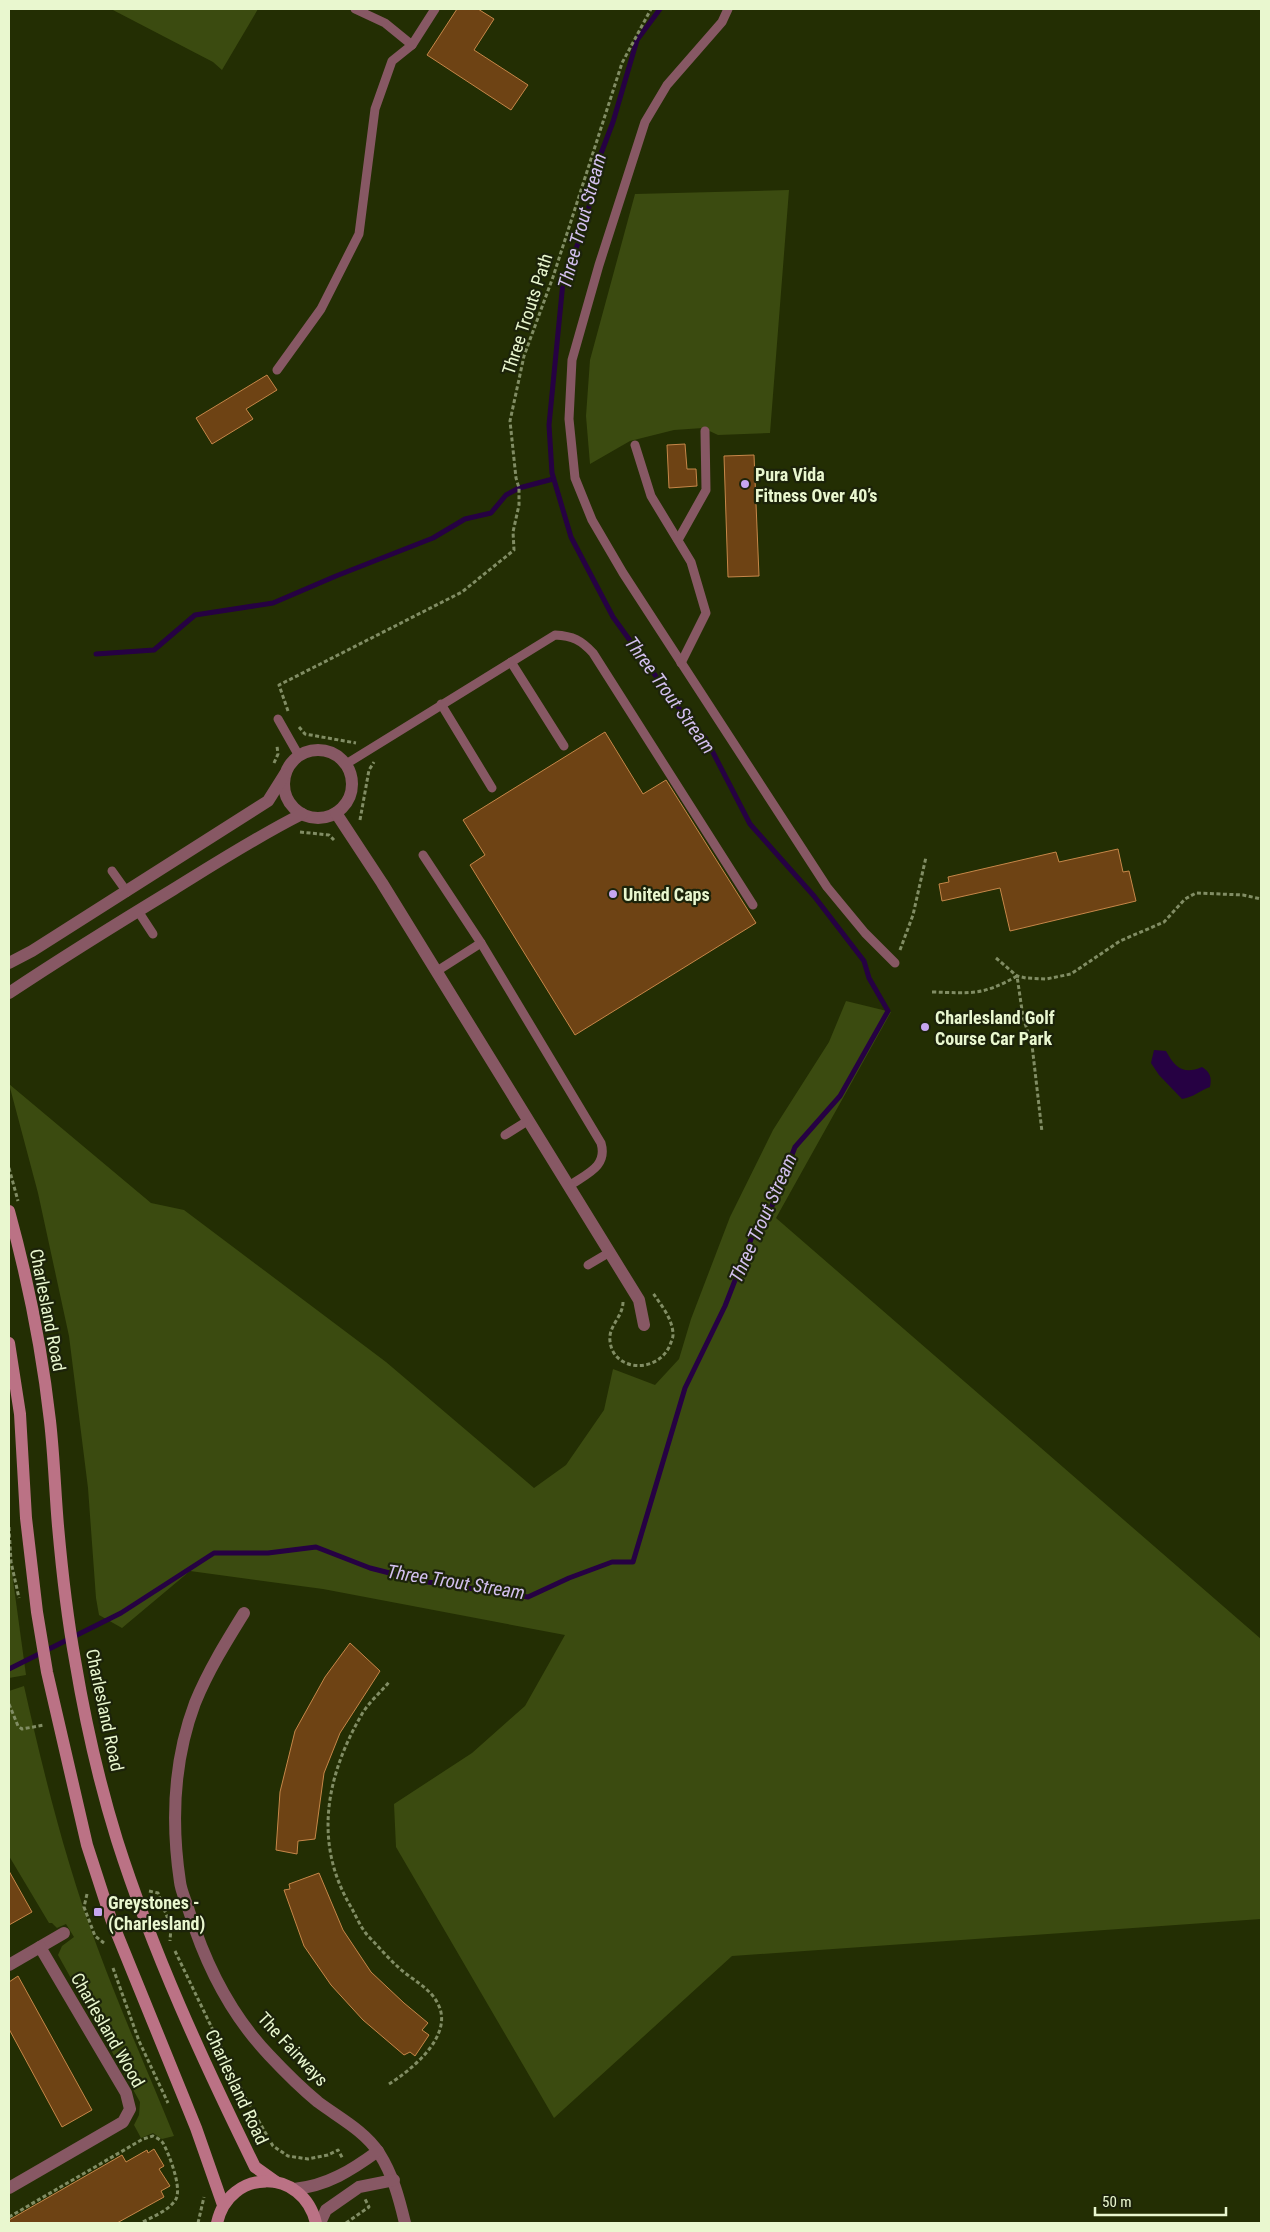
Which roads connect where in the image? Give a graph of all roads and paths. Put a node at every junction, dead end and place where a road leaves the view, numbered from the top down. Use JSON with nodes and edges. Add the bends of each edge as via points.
{"nodes":[{"id":1,"x":355,"y":9,"type":"edge"},
{"id":2,"x":435,"y":9,"type":"edge"},
{"id":3,"x":651,"y":9,"type":"edge"},
{"id":4,"x":728,"y":9,"type":"edge"},
{"id":5,"x":412,"y":45,"type":"junction"},
{"id":6,"x":277,"y":370,"type":"dead end"},
{"id":7,"x":705,"y":431,"type":"dead end"},
{"id":8,"x":635,"y":445,"type":"dead end"},
{"id":9,"x":678,"y":540,"type":"junction"},
{"id":10,"x":511,"y":662,"type":"junction"},
{"id":11,"x":682,"y":663,"type":"junction"},
{"id":12,"x":442,"y":704,"type":"junction"},
{"id":13,"x":278,"y":719,"type":"joint"},
{"id":14,"x":294,"y":720,"type":"dead end"},
{"id":15,"x":277,"y":743,"type":"dead end"},
{"id":16,"x":564,"y":746,"type":"dead end"},
{"id":17,"x":368,"y":750,"type":"junction"},
{"id":18,"x":299,"y":756,"type":"junction"},
{"id":19,"x":273,"y":764,"type":"dead end"},
{"id":20,"x":346,"y":764,"type":"junction"},
{"id":21,"x":285,"y":774,"type":"junction"},
{"id":22,"x":492,"y":788,"type":"dead end"},
{"id":23,"x":336,"y":813,"type":"junction"},
{"id":24,"x":302,"y":814,"type":"junction"},
{"id":25,"x":363,"y":828,"type":"dead end"},
{"id":26,"x":292,"y":834,"type":"dead end"},
{"id":27,"x":340,"y":845,"type":"dead end"},
{"id":28,"x":423,"y":854,"type":"dead end"},
{"id":29,"x":926,"y":857,"type":"dead end"},
{"id":30,"x":112,"y":871,"type":"dead end"},
{"id":31,"x":126,"y":892,"type":"junction"},
{"id":32,"x":1261,"y":899,"type":"edge"},
{"id":33,"x":753,"y":905,"type":"dead end"},
{"id":34,"x":138,"y":911,"type":"junction"},
{"id":35,"x":153,"y":934,"type":"dead end"},
{"id":36,"x":481,"y":943,"type":"junction"},
{"id":37,"x":996,"y":958,"type":"dead end"},
{"id":38,"x":9,"y":963,"type":"edge"},
{"id":39,"x":895,"y":963,"type":"joint"},
{"id":40,"x":436,"y":971,"type":"junction"},
{"id":41,"x":1017,"y":976,"type":"junction"},
{"id":42,"x":932,"y":992,"type":"dead end"},
{"id":43,"x":9,"y":993,"type":"edge"},
{"id":44,"x":529,"y":1120,"type":"junction"},
{"id":45,"x":1042,"y":1132,"type":"dead end"},
{"id":46,"x":505,"y":1135,"type":"dead end"},
{"id":47,"x":569,"y":1186,"type":"junction"},
{"id":48,"x":9,"y":1210,"type":"edge"},
{"id":49,"x":610,"y":1252,"type":"junction"},
{"id":50,"x":588,"y":1265,"type":"dead end"},
{"id":51,"x":653,"y":1292,"type":"dead end"},
{"id":52,"x":622,"y":1298,"type":"dead end"},
{"id":53,"x":644,"y":1326,"type":"dead end"},
{"id":54,"x":9,"y":1343,"type":"edge"},
{"id":55,"x":9,"y":1527,"type":"edge"},
{"id":56,"x":19,"y":1599,"type":"dead end"},
{"id":57,"x":244,"y":1613,"type":"dead end"},
{"id":58,"x":390,"y":1682,"type":"dead end"},
{"id":59,"x":9,"y":1704,"type":"edge"},
{"id":60,"x":44,"y":1725,"type":"dead end"},
{"id":61,"x":64,"y":1933,"type":"dead end"},
{"id":62,"x":40,"y":1946,"type":"junction"},
{"id":63,"x":9,"y":1965,"type":"edge"},
{"id":64,"x":389,"y":2084,"type":"dead end"},
{"id":65,"x":378,"y":2151,"type":"junction"},
{"id":66,"x":394,"y":2180,"type":"junction"},
{"id":67,"x":276,"y":2182,"type":"junction"},
{"id":68,"x":9,"y":2188,"type":"edge"},
{"id":69,"x":294,"y":2189,"type":"junction"},
{"id":70,"x":223,"y":2206,"type":"junction"},
{"id":71,"x":9,"y":2217,"type":"edge"},
{"id":72,"x":141,"y":2223,"type":"edge"},
{"id":73,"x":217,"y":2223,"type":"edge"},
{"id":74,"x":316,"y":2223,"type":"edge"},
{"id":75,"x":320,"y":2223,"type":"edge"},
{"id":76,"x":405,"y":2223,"type":"edge"}],
"edges":[{"from":1,"to":5,"type":"lane","via":[[385,23]]},
{"from":2,"to":5,"type":"lane"},
{"from":3,"to":13,"type":"path","name":"Three Trouts Path","via":[[622,63],[524,356],[510,421],[519,488],[514,550],[462,592],[279,685],[288,713]]},
{"from":4,"to":11,"type":"lane","via":[[722,22],[667,85],[645,122],[572,360],[569,419],[575,478],[592,520]]},
{"from":5,"to":6,"type":"lane","via":[[392,61],[374,110],[358,234],[321,310]]},
{"from":7,"to":9,"type":"lane","via":[[706,490]]},
{"from":8,"to":9,"type":"lane","via":[[651,496]]},
{"from":9,"to":11,"type":"lane","via":[[691,562],[706,614]]},
{"from":10,"to":12,"type":"lane"},
{"from":10,"to":16,"type":"lane"},
{"from":10,"to":33,"type":"lane","via":[[555,635],[571,636],[593,653]]},
{"from":11,"to":39,"type":"lane","via":[[827,887],[865,934]]},
{"from":12,"to":17,"type":"lane"},
{"from":12,"to":22,"type":"lane"},
{"from":13,"to":18,"type":"lane"},
{"from":14,"to":17,"type":"path","via":[[304,734],[332,737],[343,742],[356,742],[362,738]]},
{"from":15,"to":19,"type":"path","via":[[278,754]]},
{"from":17,"to":20,"type":"lane"},
{"from":17,"to":25,"type":"path","via":[[374,762],[369,770],[359,820]]},
{"from":18,"to":20,"type":"street","via":[[319,750],[329,752]]},
{"from":18,"to":21,"type":"street"},
{"from":20,"to":23,"type":"street","via":[[352,785],[350,796]]},
{"from":21,"to":24,"type":"street","via":[[286,797]]},
{"from":21,"to":31,"type":"street","via":[[268,801]]},
{"from":23,"to":24,"type":"street","via":[[320,818]]},
{"from":23,"to":40,"type":"street"},
{"from":24,"to":34,"type":"street"},
{"from":26,"to":27,"type":"path","via":[[329,835]]},
{"from":28,"to":36,"type":"lane"},
{"from":29,"to":39,"type":"path","via":[[913,915]]},
{"from":30,"to":31,"type":"lane"},
{"from":31,"to":38,"type":"street"},
{"from":32,"to":41,"type":"path","via":[[1196,893],[1185,899],[1164,922],[1120,941],[1071,974],[1046,979]]},
{"from":34,"to":35,"type":"lane"},
{"from":34,"to":43,"type":"street"},
{"from":36,"to":40,"type":"lane"},
{"from":36,"to":47,"type":"lane","via":[[604,1151],[602,1161],[593,1171]]},
{"from":37,"to":41,"type":"path"},
{"from":40,"to":44,"type":"street"},
{"from":41,"to":42,"type":"path","via":[[978,993]]},
{"from":41,"to":45,"type":"path","via":[[1023,1017],[1032,1045]]},
{"from":44,"to":46,"type":"lane"},
{"from":44,"to":47,"type":"street"},
{"from":47,"to":49,"type":"street"},
{"from":48,"to":67,"type":"main road","name":"Charlesland Road","via":[[28,1280],[42,1362],[75,1660],[117,1840],[185,2018],[256,2167]]},
{"from":49,"to":50,"type":"lane"},
{"from":49,"to":53,"type":"street","via":[[639,1300]]},
{"from":51,"to":52,"type":"path","via":[[668,1316],[674,1336],[667,1353],[656,1363],[634,1366],[619,1358],[610,1344],[609,1332],[618,1318]]},
{"from":54,"to":70,"type":"main road","via":[[20,1414],[26,1518],[37,1612],[47,1672],[87,1845],[112,1919],[196,2128]]},
{"from":55,"to":56,"type":"path","via":[[11,1562]]},
{"from":57,"to":65,"type":"street","name":"The Fairways","via":[[214,1661],[195,1704],[178,1767],[174,1822],[180,1884],[197,1936],[238,2015],[288,2074]]},
{"from":58,"to":64,"type":"path","via":[[363,1712],[341,1759],[329,1802],[327,1836],[332,1864],[344,1895],[366,1934],[398,1967],[426,1988],[439,2004],[443,2024],[434,2042],[406,2074]]},
{"from":59,"to":60,"type":"path","via":[[22,1729]]},
{"from":61,"to":62,"type":"street"},
{"from":62,"to":63,"type":"street"},
{"from":62,"to":68,"type":"street","name":"Charlesland Wood","via":[[126,2093],[130,2109],[123,2122]]},
{"from":65,"to":66,"type":"street","name":"The Fairways"},
{"from":65,"to":69,"type":"street","via":[[350,2172],[312,2187]]},
{"from":66,"to":75,"type":"street","via":[[359,2187],[326,2210]]},
{"from":66,"to":76,"type":"street","name":"The Fairways"},
{"from":67,"to":69,"type":"main road"},
{"from":67,"to":70,"type":"main road","via":[[251,2183],[236,2191]]},
{"from":69,"to":74,"type":"main road","via":[[310,2206]]},
{"from":70,"to":73,"type":"main road"},
{"from":71,"to":72,"type":"path","via":[[143,2139],[154,2136],[162,2141],[177,2181],[177,2198],[171,2206]]}]}
